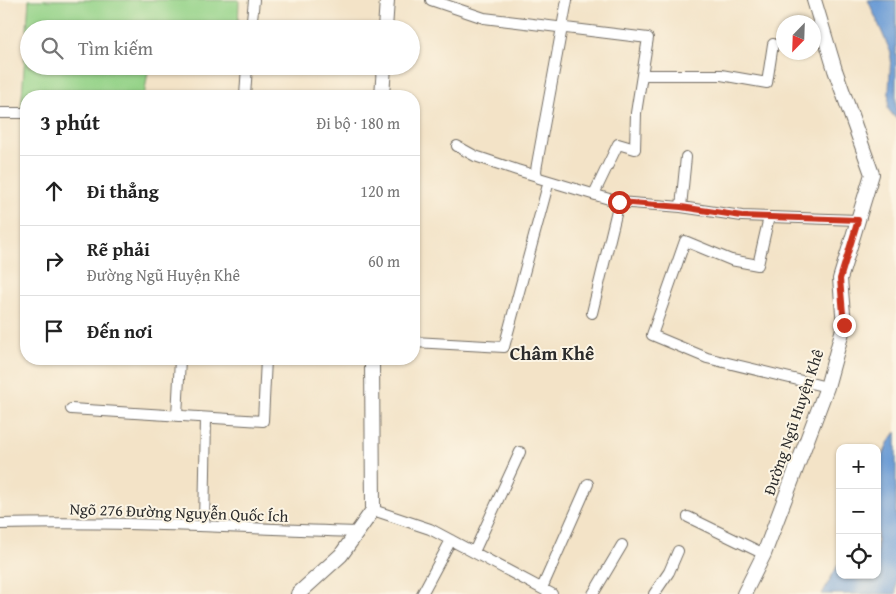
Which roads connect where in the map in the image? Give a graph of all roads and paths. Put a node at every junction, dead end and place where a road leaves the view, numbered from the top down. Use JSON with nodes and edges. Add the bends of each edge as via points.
{"nodes":[{"id":1,"x":254,"y":0,"type":"edge"},
{"id":2,"x":387,"y":0,"type":"edge"},
{"id":3,"x":432,"y":0,"type":"edge"},
{"id":4,"x":567,"y":0,"type":"edge"},
{"id":5,"x":814,"y":0,"type":"edge"},
{"id":6,"x":252,"y":20,"type":"edge"},
{"id":7,"x":386,"y":20,"type":"edge"},
{"id":8,"x":562,"y":28,"type":"junction"},
{"id":9,"x":772,"y":44,"type":"dead end"},
{"id":10,"x":246,"y":75,"type":"edge"},
{"id":11,"x":383,"y":75,"type":"edge"},
{"id":12,"x":642,"y":76,"type":"junction"},
{"id":13,"x":245,"y":90,"type":"edge"},
{"id":14,"x":382,"y":90,"type":"edge"},
{"id":15,"x":0,"y":113,"type":"edge"},
{"id":16,"x":20,"y":113,"type":"edge"},
{"id":17,"x":457,"y":146,"type":"dead end"},
{"id":18,"x":686,"y":157,"type":"dead end"},
{"id":19,"x":537,"y":176,"type":"junction"},
{"id":20,"x":549,"y":181,"type":"junction"},
{"id":21,"x":594,"y":194,"type":"junction"},
{"id":22,"x":619,"y":202,"type":"junction"},
{"id":23,"x":681,"y":207,"type":"junction"},
{"id":24,"x":769,"y":217,"type":"junction"},
{"id":25,"x":858,"y":220,"type":"junction"},
{"id":26,"x":592,"y":313,"type":"dead end"},
{"id":27,"x":420,"y":342,"type":"edge"},
{"id":28,"x":180,"y":365,"type":"edge"},
{"id":29,"x":266,"y":365,"type":"edge"},
{"id":30,"x":372,"y":365,"type":"edge"},
{"id":31,"x":827,"y":387,"type":"junction"},
{"id":32,"x":70,"y":409,"type":"dead end"},
{"id":33,"x":177,"y":416,"type":"junction"},
{"id":34,"x":206,"y":418,"type":"junction"},
{"id":35,"x":520,"y":452,"type":"dead end"},
{"id":36,"x":588,"y":484,"type":"dead end"},
{"id":37,"x":373,"y":510,"type":"junction"},
{"id":38,"x":688,"y":517,"type":"dead end"},
{"id":39,"x":0,"y":524,"type":"edge"},
{"id":40,"x":204,"y":526,"type":"junction"},
{"id":41,"x":358,"y":532,"type":"junction"},
{"id":42,"x":450,"y":540,"type":"junction"},
{"id":43,"x":622,"y":545,"type":"dead end"},
{"id":44,"x":678,"y":551,"type":"dead end"},
{"id":45,"x":474,"y":552,"type":"junction"},
{"id":46,"x":764,"y":554,"type":"junction"},
{"id":47,"x":542,"y":588,"type":"junction"},
{"id":48,"x":298,"y":594,"type":"edge"},
{"id":49,"x":422,"y":594,"type":"edge"},
{"id":50,"x":552,"y":594,"type":"edge"},
{"id":51,"x":593,"y":594,"type":"edge"},
{"id":52,"x":654,"y":594,"type":"edge"},
{"id":53,"x":744,"y":594,"type":"edge"}],
"edges":[{"from":1,"to":6,"type":"street"},
{"from":2,"to":7,"type":"street"},
{"from":3,"to":8,"type":"street","via":[[484,18]]},
{"from":4,"to":8,"type":"street"},
{"from":5,"to":25,"type":"street","name":"Đường Ngũ Huyện Khê","via":[[872,174]]},
{"from":8,"to":12,"type":"street","via":[[648,38]]},
{"from":8,"to":19,"type":"street"},
{"from":9,"to":12,"type":"street","via":[[767,83],[721,75]]},
{"from":10,"to":13,"type":"street"},
{"from":11,"to":14,"type":"street"},
{"from":12,"to":21,"type":"street","via":[[635,149],[618,144]]},
{"from":15,"to":16,"type":"street"},
{"from":17,"to":19,"type":"street","via":[[475,156]]},
{"from":18,"to":23,"type":"street"},
{"from":19,"to":20,"type":"street"},
{"from":20,"to":21,"type":"street"},
{"from":20,"to":27,"type":"street","via":[[504,347]]},
{"from":21,"to":22,"type":"street"},
{"from":22,"to":23,"type":"street"},
{"from":22,"to":26,"type":"street"},
{"from":23,"to":24,"type":"street"},
{"from":24,"to":25,"type":"street"},
{"from":24,"to":31,"type":"street","via":[[758,266],[731,260],[685,241],[652,335],[707,358]]},
{"from":25,"to":31,"type":"street","name":"Đường Ngũ Huyện Khê","via":[[840,279],[844,325]]},
{"from":28,"to":33,"type":"street"},
{"from":29,"to":34,"type":"street","via":[[263,421]]},
{"from":30,"to":37,"type":"street"},
{"from":31,"to":46,"type":"street","name":"Đường Ngũ Huyện Khê"},
{"from":32,"to":33,"type":"street"},
{"from":33,"to":34,"type":"street"},
{"from":34,"to":40,"type":"street"},
{"from":35,"to":45,"type":"street"},
{"from":36,"to":47,"type":"street"},
{"from":37,"to":41,"type":"street"},
{"from":37,"to":42,"type":"street","via":[[430,529]]},
{"from":38,"to":46,"type":"street"},
{"from":39,"to":40,"type":"street","name":"Ngõ 276 Đường Nguyễn Quốc Ích"},
{"from":40,"to":41,"type":"street","name":"Ngõ 276 Đường Nguyễn Quốc Ích"},
{"from":41,"to":48,"type":"street","via":[[340,555]]},
{"from":42,"to":45,"type":"street"},
{"from":42,"to":49,"type":"street"},
{"from":43,"to":51,"type":"street"},
{"from":44,"to":52,"type":"street"},
{"from":45,"to":47,"type":"street"},
{"from":46,"to":53,"type":"street","name":"Đường Ngũ Huyện Khê"},
{"from":47,"to":50,"type":"street"}]}
